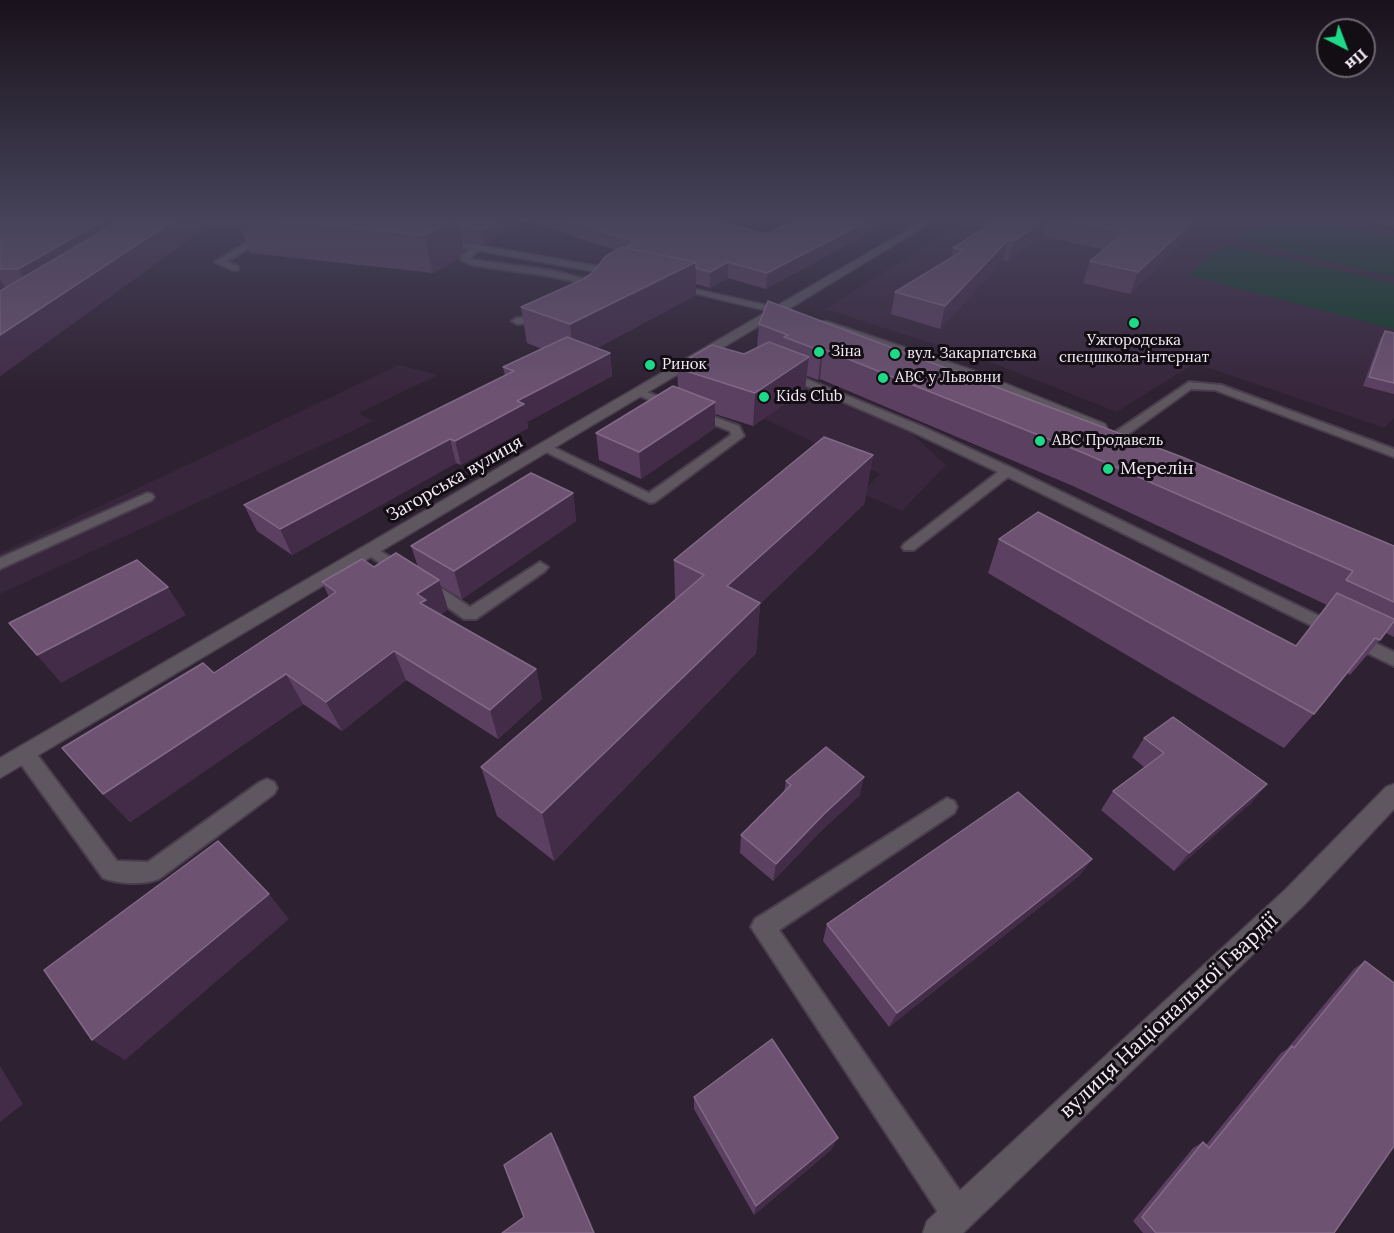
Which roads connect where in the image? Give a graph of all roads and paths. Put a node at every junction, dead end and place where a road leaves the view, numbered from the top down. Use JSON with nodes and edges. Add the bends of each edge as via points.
{"nodes":[{"id":1,"x":567,"y":279,"type":"edge"},
{"id":2,"x":618,"y":279,"type":"edge"},
{"id":3,"x":832,"y":279,"type":"edge"},
{"id":4,"x":664,"y":283,"type":"edge"},
{"id":5,"x":779,"y":310,"type":"junction"},
{"id":6,"x":797,"y":315,"type":"edge"},
{"id":7,"x":557,"y":318,"type":"edge"},
{"id":8,"x":517,"y":321,"type":"dead end"},
{"id":9,"x":815,"y":321,"type":"edge"},
{"id":10,"x":718,"y":346,"type":"junction"},
{"id":11,"x":736,"y":353,"type":"edge"},
{"id":12,"x":777,"y":370,"type":"edge"},
{"id":13,"x":641,"y":393,"type":"junction"},
{"id":14,"x":1125,"y":438,"type":"joint"},
{"id":15,"x":546,"y":449,"type":"junction"},
{"id":16,"x":1394,"y":453,"type":"edge"},
{"id":17,"x":1007,"y":471,"type":"junction"},
{"id":18,"x":147,"y":497,"type":"dead end"},
{"id":19,"x":909,"y":547,"type":"dead end"},
{"id":20,"x":372,"y":551,"type":"junction"},
{"id":21,"x":0,"y":564,"type":"edge"},
{"id":22,"x":540,"y":567,"type":"dead end"},
{"id":23,"x":1394,"y":660,"type":"edge"},
{"id":24,"x":25,"y":754,"type":"junction"},
{"id":25,"x":0,"y":769,"type":"edge"},
{"id":26,"x":267,"y":788,"type":"dead end"},
{"id":27,"x":1394,"y":794,"type":"edge"},
{"id":28,"x":947,"y":807,"type":"dead end"},
{"id":29,"x":948,"y":1224,"type":"edge"}],
"edges":[{"from":1,"to":2,"type":"lane","via":[[602,289]]},
{"from":3,"to":5,"type":"street","name":"Загорська вулиця"},
{"from":4,"to":5,"type":"street"},
{"from":5,"to":6,"type":"street"},
{"from":5,"to":10,"type":"street","name":"Загорська вулиця"},
{"from":7,"to":8,"type":"lane"},
{"from":9,"to":14,"type":"street","via":[[959,369]]},
{"from":10,"to":11,"type":"lane"},
{"from":10,"to":13,"type":"street","name":"Загорська вулиця"},
{"from":12,"to":17,"type":"lane"},
{"from":13,"to":15,"type":"street","name":"Загорська вулиця"},
{"from":13,"to":15,"type":"lane","via":[[735,429],[738,436],[650,499]]},
{"from":14,"to":16,"type":"lane","via":[[1189,385],[1217,387]]},
{"from":15,"to":20,"type":"street","name":"Загорська вулиця"},
{"from":17,"to":19,"type":"lane"},
{"from":17,"to":23,"type":"lane"},
{"from":18,"to":21,"type":"lane"},
{"from":20,"to":22,"type":"lane","via":[[470,615]]},
{"from":20,"to":24,"type":"street","name":"Загорська вулиця"},
{"from":24,"to":25,"type":"street","name":"Загорська вулиця"},
{"from":24,"to":26,"type":"lane","via":[[111,870],[151,872]]},
{"from":27,"to":29,"type":"street","name":"вулиця Національної Гвардії","via":[[1295,897]]},
{"from":28,"to":29,"type":"lane","via":[[763,927]]}]}
